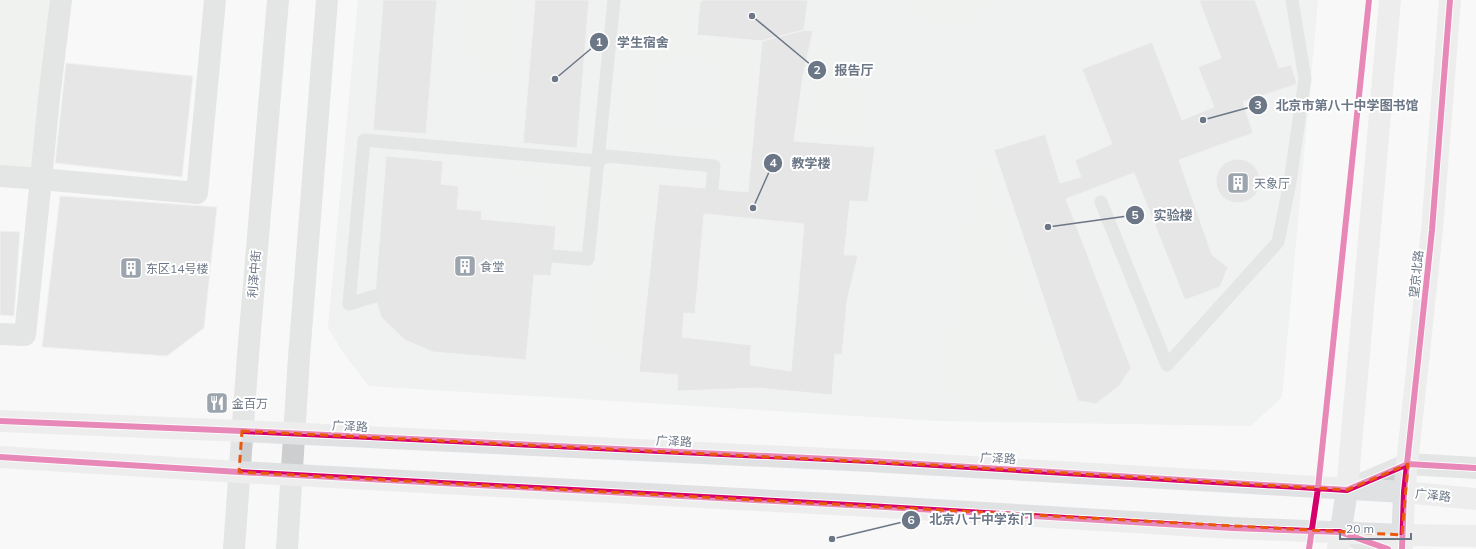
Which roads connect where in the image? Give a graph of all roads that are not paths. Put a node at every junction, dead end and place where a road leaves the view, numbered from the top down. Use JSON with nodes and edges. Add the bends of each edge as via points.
{"nodes":[{"id":1,"x":61,"y":0,"type":"edge"},
{"id":2,"x":215,"y":0,"type":"edge"},
{"id":3,"x":278,"y":0,"type":"edge"},
{"id":4,"x":327,"y":0,"type":"edge"},
{"id":5,"x":614,"y":0,"type":"edge"},
{"id":6,"x":1292,"y":0,"type":"edge"},
{"id":7,"x":1390,"y":0,"type":"edge"},
{"id":8,"x":1450,"y":0,"type":"edge"},
{"id":9,"x":598,"y":161,"type":"junction"},
{"id":10,"x":0,"y":176,"type":"edge"},
{"id":11,"x":41,"y":179,"type":"junction"},
{"id":12,"x":712,"y":189,"type":"dead end"},
{"id":13,"x":1101,"y":202,"type":"dead end"},
{"id":14,"x":553,"y":256,"type":"dead end"},
{"id":15,"x":375,"y":296,"type":"dead end"},
{"id":16,"x":0,"y":334,"type":"edge"},
{"id":17,"x":0,"y":421,"type":"edge"},
{"id":18,"x":242,"y":431,"type":"junction"},
{"id":19,"x":294,"y":434,"type":"junction"},
{"id":20,"x":0,"y":457,"type":"edge"},
{"id":21,"x":1408,"y":464,"type":"junction"},
{"id":22,"x":1476,"y":468,"type":"edge"},
{"id":23,"x":239,"y":472,"type":"junction"},
{"id":24,"x":292,"y":475,"type":"junction"},
{"id":25,"x":1347,"y":490,"type":"junction"},
{"id":26,"x":1404,"y":492,"type":"junction"},
{"id":27,"x":1476,"y":499,"type":"edge"},
{"id":28,"x":1476,"y":536,"type":"edge"},
{"id":29,"x":1339,"y":540,"type":"edge"},
{"id":30,"x":1397,"y":544,"type":"edge"},
{"id":31,"x":234,"y":549,"type":"edge"},
{"id":32,"x":286,"y":549,"type":"edge"}],
"edges":[{"from":1,"to":11,"type":"street"},
{"from":2,"to":11,"type":"street","via":[[197,193]]},
{"from":3,"to":18,"type":"street","name":"利泽中街"},
{"from":4,"to":19,"type":"street"},
{"from":5,"to":9,"type":"lane"},
{"from":6,"to":13,"type":"lane","via":[[1305,80],[1278,242],[1167,365]]},
{"from":7,"to":25,"type":"main road"},
{"from":8,"to":21,"type":"main road","name":"望京北路","via":[[1432,230]]},
{"from":9,"to":12,"type":"lane","via":[[607,156],[714,166]]},
{"from":9,"to":14,"type":"lane","via":[[588,259]]},
{"from":9,"to":15,"type":"lane","via":[[364,140],[349,304]]},
{"from":10,"to":11,"type":"street"},
{"from":11,"to":16,"type":"street","via":[[25,335]]},
{"from":17,"to":18,"type":"main road","name":"广泽路"},
{"from":18,"to":19,"type":"main road","name":"广泽路"},
{"from":18,"to":23,"type":"street","name":"利泽中街"},
{"from":19,"to":24,"type":"street"},
{"from":19,"to":25,"type":"main road","name":"广泽路","via":[[870,461]]},
{"from":20,"to":23,"type":"main road"},
{"from":21,"to":22,"type":"street"},
{"from":21,"to":25,"type":"street"},
{"from":21,"to":26,"type":"main road","name":"望京北路"},
{"from":23,"to":24,"type":"main road"},
{"from":23,"to":31,"type":"street","name":"利泽中街"},
{"from":24,"to":29,"type":"main road","via":[[1232,528]]},
{"from":24,"to":32,"type":"street"},
{"from":25,"to":26,"type":"main road","name":"广泽路"},
{"from":25,"to":29,"type":"main road"},
{"from":26,"to":27,"type":"main road","name":"广泽路"},
{"from":26,"to":30,"type":"main road","name":"望京北路"},
{"from":28,"to":30,"type":"main road"},
{"from":29,"to":30,"type":"main road"}]}
